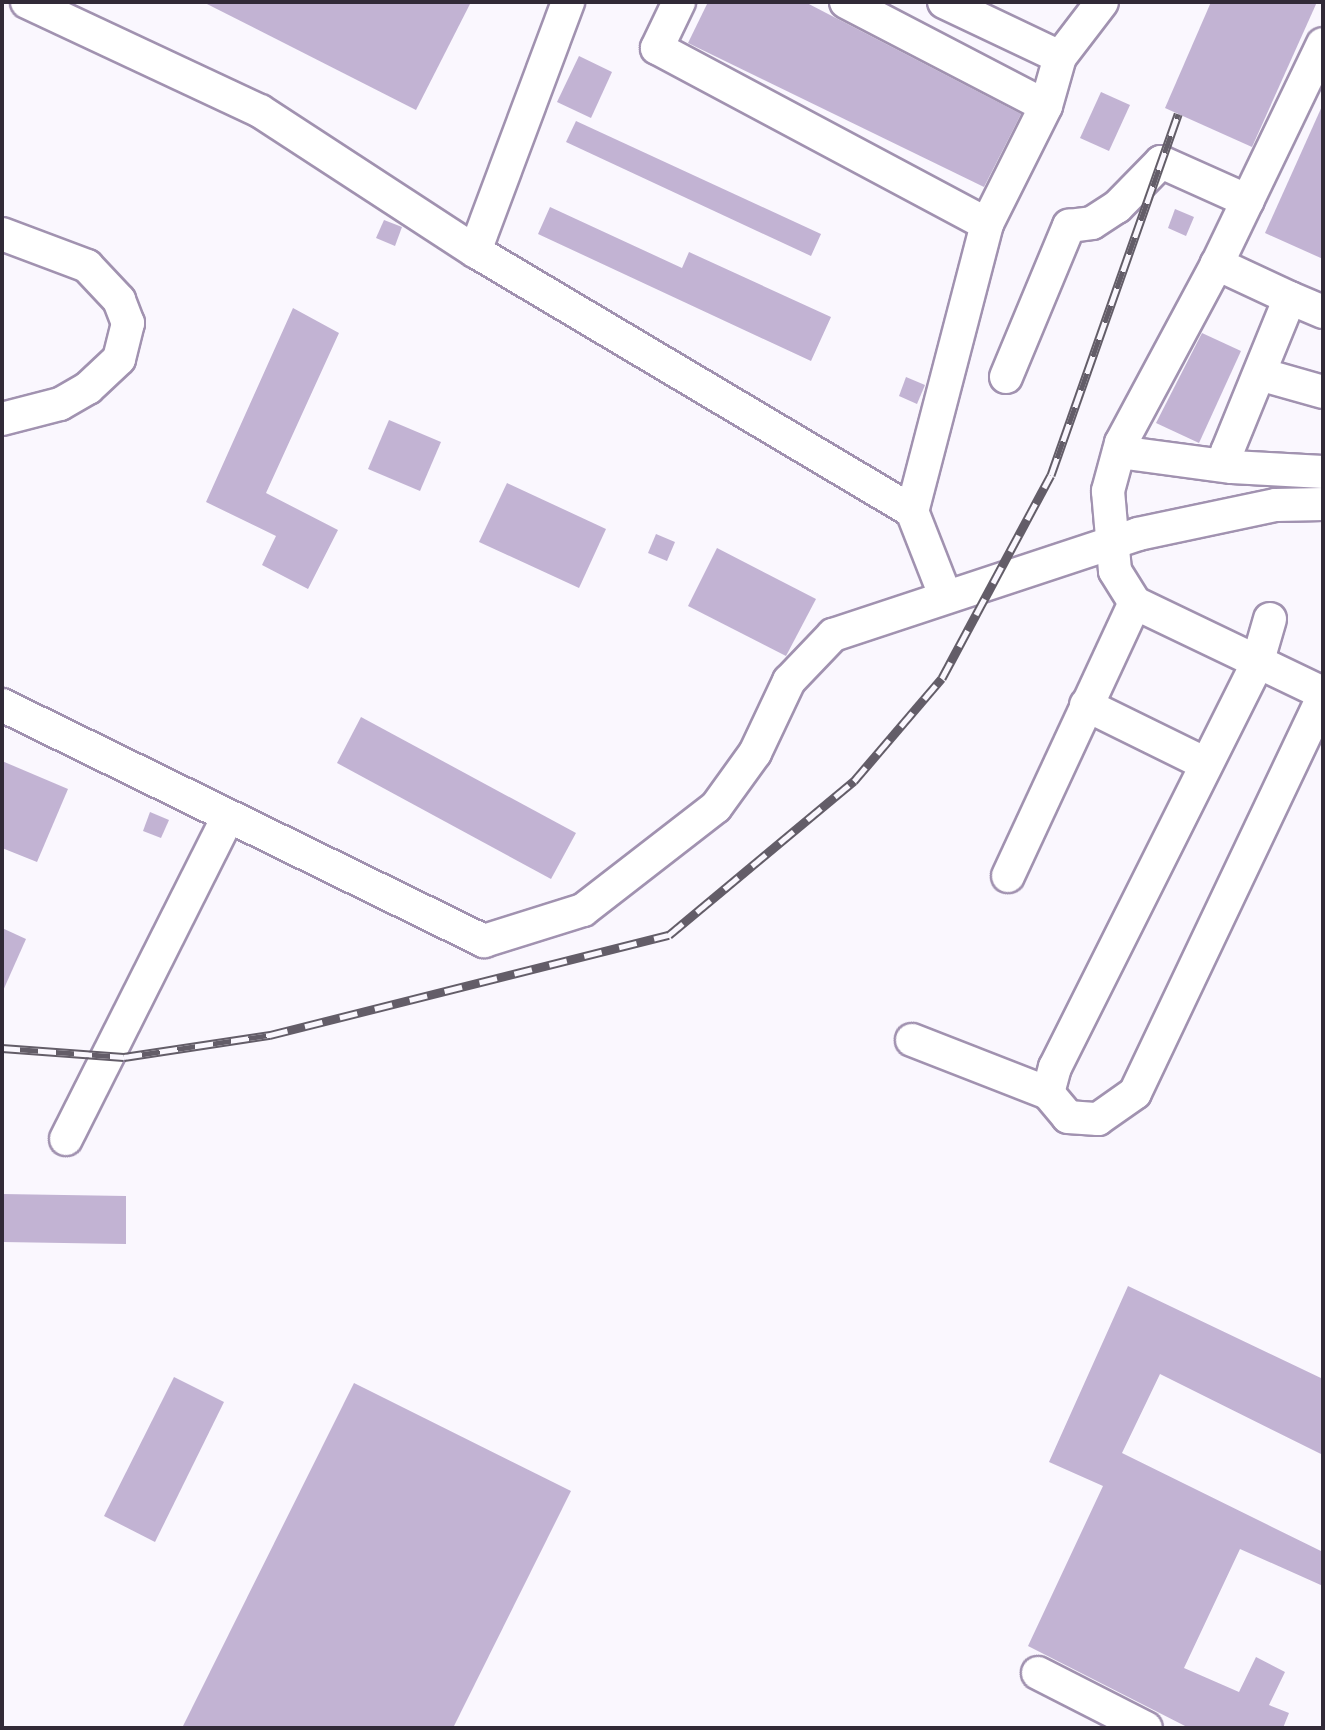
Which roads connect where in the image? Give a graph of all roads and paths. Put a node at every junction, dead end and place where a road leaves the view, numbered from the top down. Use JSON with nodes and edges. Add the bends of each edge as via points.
{"nodes":[{"id":1,"x":27,"y":2,"type":"edge"},
{"id":2,"x":568,"y":2,"type":"edge"},
{"id":3,"x":679,"y":2,"type":"edge"},
{"id":4,"x":846,"y":2,"type":"edge"},
{"id":5,"x":944,"y":2,"type":"edge"},
{"id":6,"x":1102,"y":2,"type":"edge"},
{"id":7,"x":1323,"y":44,"type":"edge"},
{"id":8,"x":1060,"y":57,"type":"junction"},
{"id":9,"x":1046,"y":106,"type":"junction"},
{"id":10,"x":1248,"y":201,"type":"junction"},
{"id":11,"x":987,"y":224,"type":"junction"},
{"id":12,"x":2,"y":234,"type":"edge"},
{"id":13,"x":475,"y":251,"type":"junction"},
{"id":14,"x":1217,"y":264,"type":"junction"},
{"id":15,"x":1290,"y":298,"type":"junction"},
{"id":16,"x":1323,"y":312,"type":"edge"},
{"id":17,"x":1263,"y":375,"type":"junction"},
{"id":18,"x":1006,"y":377,"type":"dead end"},
{"id":19,"x":1323,"y":392,"type":"edge"},
{"id":20,"x":2,"y":419,"type":"edge"},
{"id":21,"x":1119,"y":452,"type":"junction"},
{"id":22,"x":1232,"y":467,"type":"junction"},
{"id":23,"x":1323,"y":472,"type":"edge"},
{"id":24,"x":1323,"y":504,"type":"edge"},
{"id":25,"x":912,"y":511,"type":"junction"},
{"id":26,"x":1108,"y":542,"type":"junction"},
{"id":27,"x":945,"y":595,"type":"junction"},
{"id":28,"x":1135,"y":603,"type":"junction"},
{"id":29,"x":1270,"y":619,"type":"dead end"},
{"id":30,"x":1257,"y":664,"type":"junction"},
{"id":31,"x":1323,"y":695,"type":"edge"},
{"id":32,"x":2,"y":705,"type":"edge"},
{"id":33,"x":1086,"y":705,"type":"junction"},
{"id":34,"x":1206,"y":764,"type":"junction"},
{"id":35,"x":228,"y":817,"type":"junction"},
{"id":36,"x":1008,"y":876,"type":"dead end"},
{"id":37,"x":912,"y":1040,"type":"dead end"},
{"id":38,"x":1048,"y":1093,"type":"junction"},
{"id":39,"x":66,"y":1139,"type":"dead end"},
{"id":40,"x":1038,"y":1673,"type":"dead end"},
{"id":41,"x":1146,"y":1728,"type":"edge"}],
"edges":[{"from":1,"to":13,"type":"lane","via":[[260,111]]},
{"from":2,"to":13,"type":"lane"},
{"from":3,"to":11,"type":"lane","via":[[657,48]]},
{"from":4,"to":9,"type":"lane"},
{"from":5,"to":8,"type":"lane"},
{"from":6,"to":8,"type":"lane"},
{"from":7,"to":10,"type":"lane"},
{"from":8,"to":9,"type":"lane"},
{"from":9,"to":11,"type":"lane"},
{"from":10,"to":14,"type":"lane"},
{"from":10,"to":18,"type":"lane","via":[[1161,162],[1117,207],[1092,223],[1069,226]]},
{"from":11,"to":25,"type":"lane"},
{"from":12,"to":20,"type":"lane","via":[[87,266],[119,300],[128,323],[119,359],[88,388],[60,404]]},
{"from":13,"to":25,"type":"lane"},
{"from":14,"to":15,"type":"lane"},
{"from":14,"to":21,"type":"lane"},
{"from":15,"to":16,"type":"lane"},
{"from":15,"to":17,"type":"lane"},
{"from":17,"to":19,"type":"lane"},
{"from":17,"to":22,"type":"lane","via":[[1227,452]]},
{"from":21,"to":22,"type":"lane"},
{"from":21,"to":26,"type":"lane","via":[[1108,491]]},
{"from":22,"to":23,"type":"lane"},
{"from":24,"to":26,"type":"lane","via":[[1204,517]]},
{"from":25,"to":27,"type":"lane"},
{"from":26,"to":27,"type":"lane"},
{"from":26,"to":28,"type":"lane","via":[[1115,571]]},
{"from":27,"to":35,"type":"lane","via":[[833,635],[789,681],[755,753],[716,807],[583,910],[530,929],[484,941]]},
{"from":28,"to":30,"type":"lane"},
{"from":28,"to":33,"type":"lane"},
{"from":29,"to":30,"type":"lane"},
{"from":30,"to":31,"type":"lane"},
{"from":30,"to":34,"type":"lane"},
{"from":31,"to":38,"type":"lane","via":[[1135,1093],[1089,1121],[1068,1117]]},
{"from":32,"to":35,"type":"lane"},
{"from":33,"to":34,"type":"lane"},
{"from":33,"to":36,"type":"lane"},
{"from":34,"to":38,"type":"lane","via":[[1055,1067]]},
{"from":35,"to":39,"type":"lane"},
{"from":37,"to":38,"type":"lane"},
{"from":40,"to":41,"type":"lane"}]}
